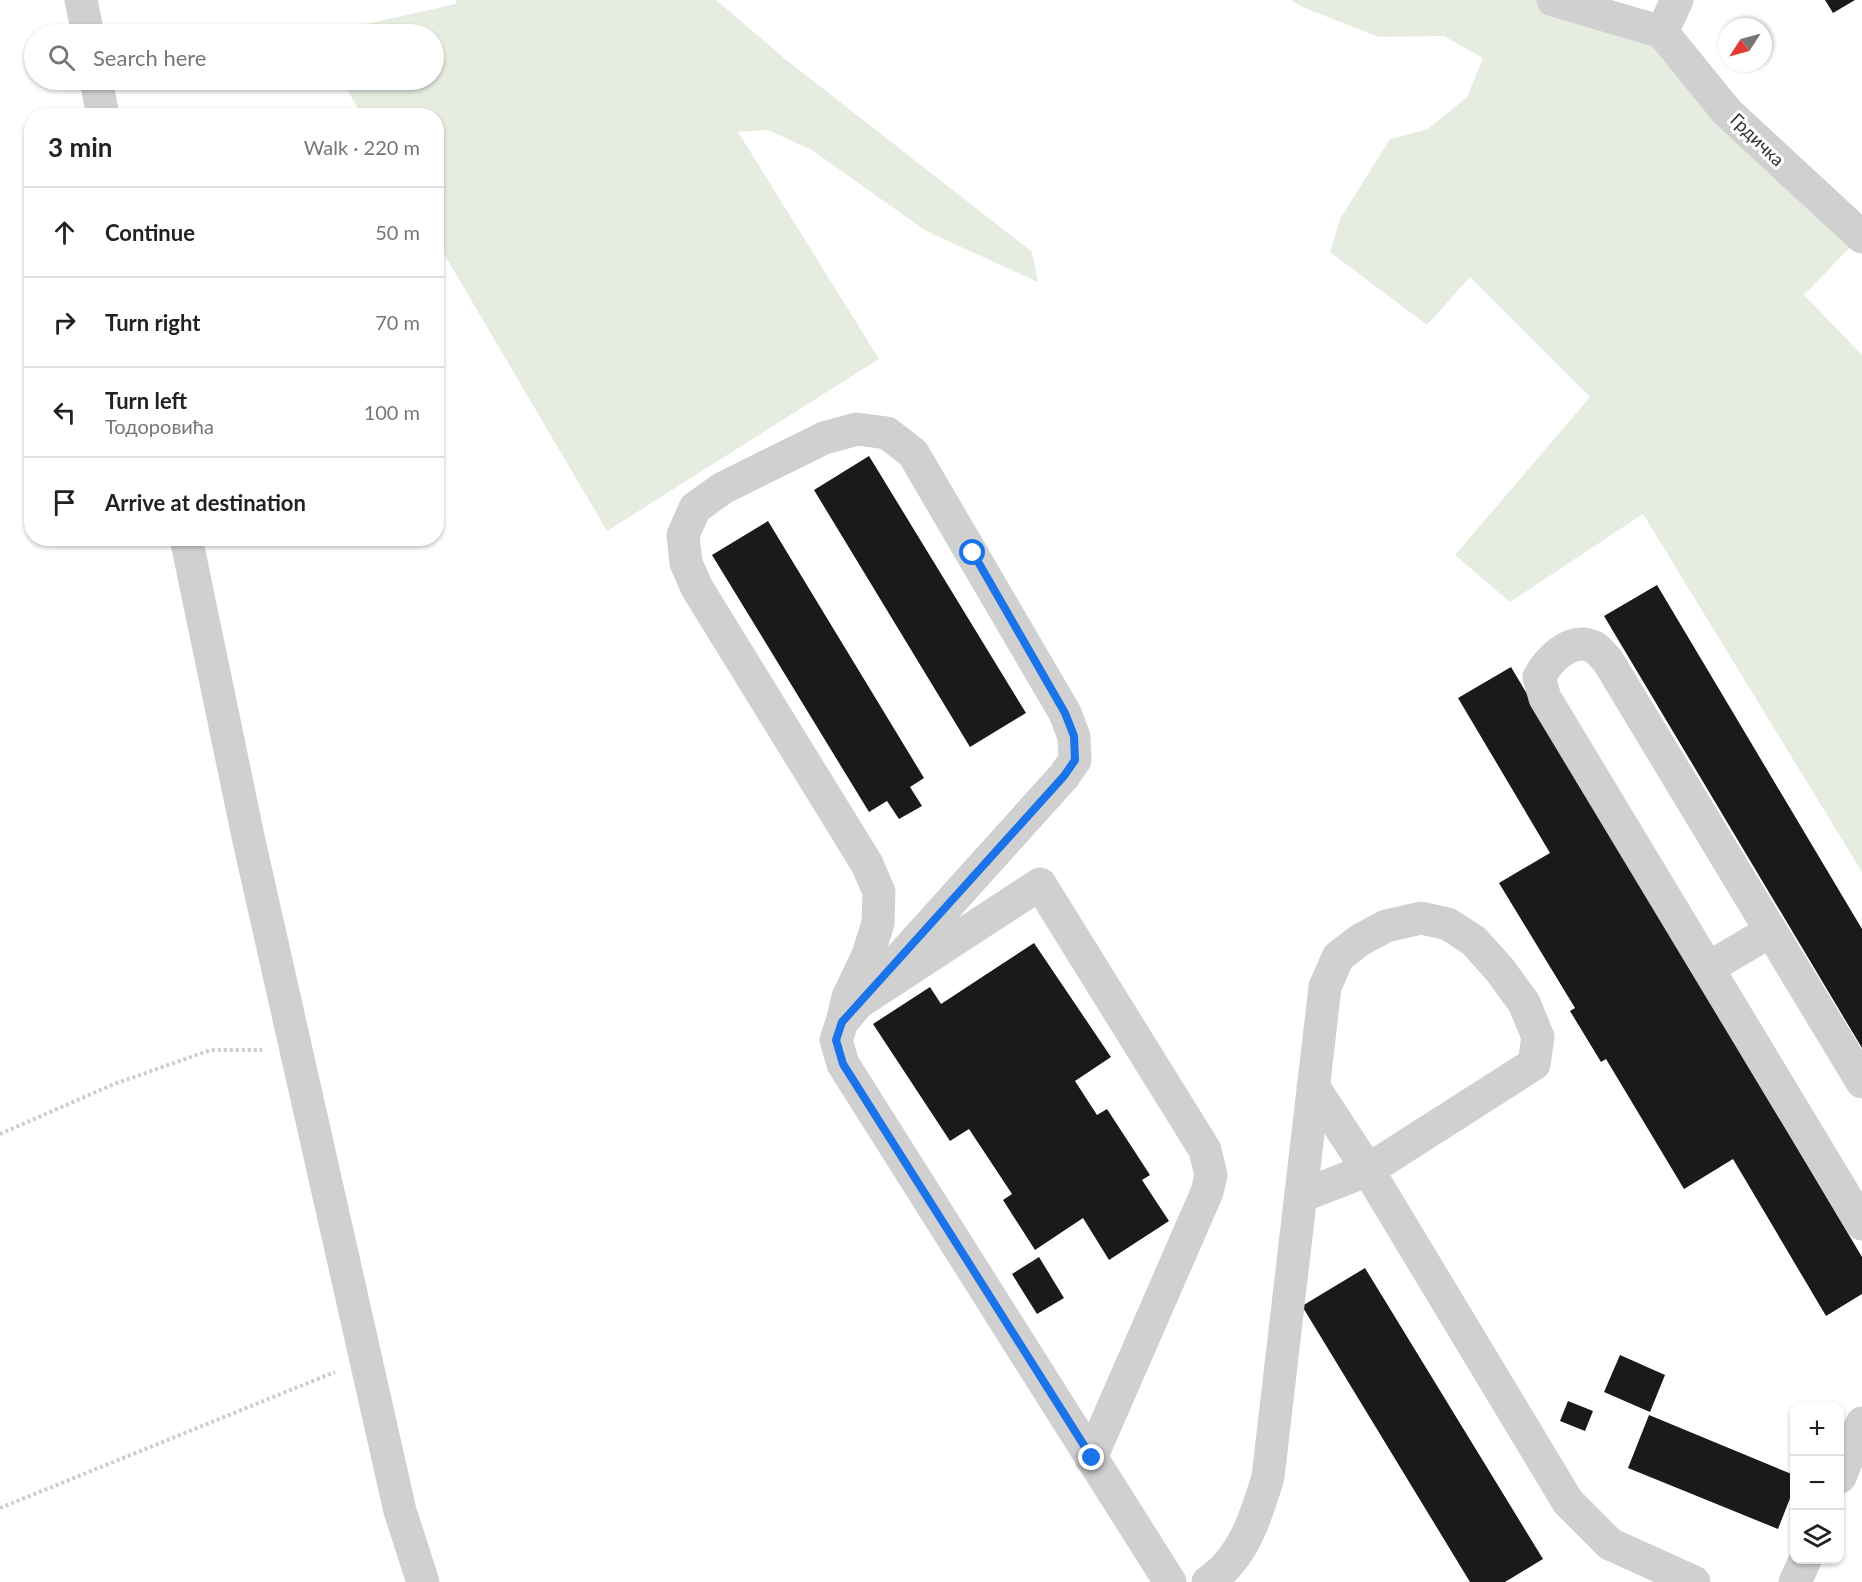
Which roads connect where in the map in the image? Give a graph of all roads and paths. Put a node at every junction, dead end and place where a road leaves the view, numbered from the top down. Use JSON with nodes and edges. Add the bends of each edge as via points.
{"nodes":[{"id":1,"x":81,"y":0,"type":"edge"},
{"id":2,"x":1553,"y":0,"type":"edge"},
{"id":3,"x":1677,"y":0,"type":"edge"},
{"id":4,"x":86,"y":24,"type":"edge"},
{"id":5,"x":1662,"y":32,"type":"junction"},
{"id":6,"x":98,"y":90,"type":"edge"},
{"id":7,"x":101,"y":108,"type":"edge"},
{"id":8,"x":1862,"y":237,"type":"edge"},
{"id":9,"x":188,"y":546,"type":"edge"},
{"id":10,"x":1771,"y":931,"type":"junction"},
{"id":11,"x":1708,"y":968,"type":"junction"},
{"id":12,"x":850,"y":1013,"type":"junction"},
{"id":13,"x":264,"y":1050,"type":"dead end"},
{"id":14,"x":1862,"y":1082,"type":"edge"},
{"id":15,"x":1313,"y":1086,"type":"junction"},
{"id":16,"x":0,"y":1134,"type":"edge"},
{"id":17,"x":1368,"y":1170,"type":"junction"},
{"id":18,"x":1301,"y":1196,"type":"junction"},
{"id":19,"x":1862,"y":1224,"type":"edge"},
{"id":20,"x":366,"y":1359,"type":"junction"},
{"id":21,"x":1862,"y":1423,"type":"edge"},
{"id":22,"x":1092,"y":1458,"type":"junction"},
{"id":23,"x":1844,"y":1465,"type":"edge"},
{"id":24,"x":0,"y":1508,"type":"edge"},
{"id":25,"x":1803,"y":1564,"type":"edge"},
{"id":26,"x":423,"y":1582,"type":"edge"},
{"id":27,"x":1170,"y":1582,"type":"edge"},
{"id":28,"x":1208,"y":1582,"type":"edge"},
{"id":29,"x":1694,"y":1582,"type":"edge"},
{"id":30,"x":1796,"y":1582,"type":"edge"}],
"edges":[{"from":1,"to":4,"type":"street"},
{"from":2,"to":5,"type":"street"},
{"from":3,"to":5,"type":"street"},
{"from":5,"to":8,"type":"street","name":"Грдичка","via":[[1727,112]]},
{"from":6,"to":7,"type":"street"},
{"from":9,"to":20,"type":"street","via":[[249,841]]},
{"from":10,"to":11,"type":"street"},
{"from":10,"to":11,"type":"street","via":[[1608,661],[1596,648],[1583,643],[1570,646],[1547,663],[1539,677],[1545,698]]},
{"from":10,"to":14,"type":"street"},
{"from":11,"to":19,"type":"street"},
{"from":12,"to":12,"type":"street","via":[[1075,760],[1074,736],[1065,713],[913,453],[887,433],[858,429],[824,438],[723,488],[695,508],[683,535],[686,563],[697,588],[867,864],[879,892],[878,923],[848,997]]},
{"from":12,"to":22,"type":"street","via":[[836,1040],[843,1064]]},
{"from":12,"to":22,"type":"street","via":[[1040,884],[1205,1150],[1211,1174],[1208,1192]]},
{"from":13,"to":16,"type":"path","via":[[211,1050],[114,1084]]},
{"from":15,"to":17,"type":"street"},
{"from":15,"to":17,"type":"street","via":[[1325,987],[1338,957],[1386,926],[1421,918],[1449,924],[1474,941],[1524,1003],[1538,1037],[1534,1064]]},
{"from":15,"to":18,"type":"street"},
{"from":17,"to":18,"type":"street"},
{"from":17,"to":29,"type":"street","via":[[1568,1502],[1610,1544]]},
{"from":18,"to":28,"type":"street","via":[[1268,1477],[1242,1548]]},
{"from":20,"to":24,"type":"path"},
{"from":20,"to":26,"type":"street","via":[[400,1510]]},
{"from":21,"to":23,"type":"street"},
{"from":22,"to":27,"type":"street"},
{"from":25,"to":30,"type":"street"}]}
